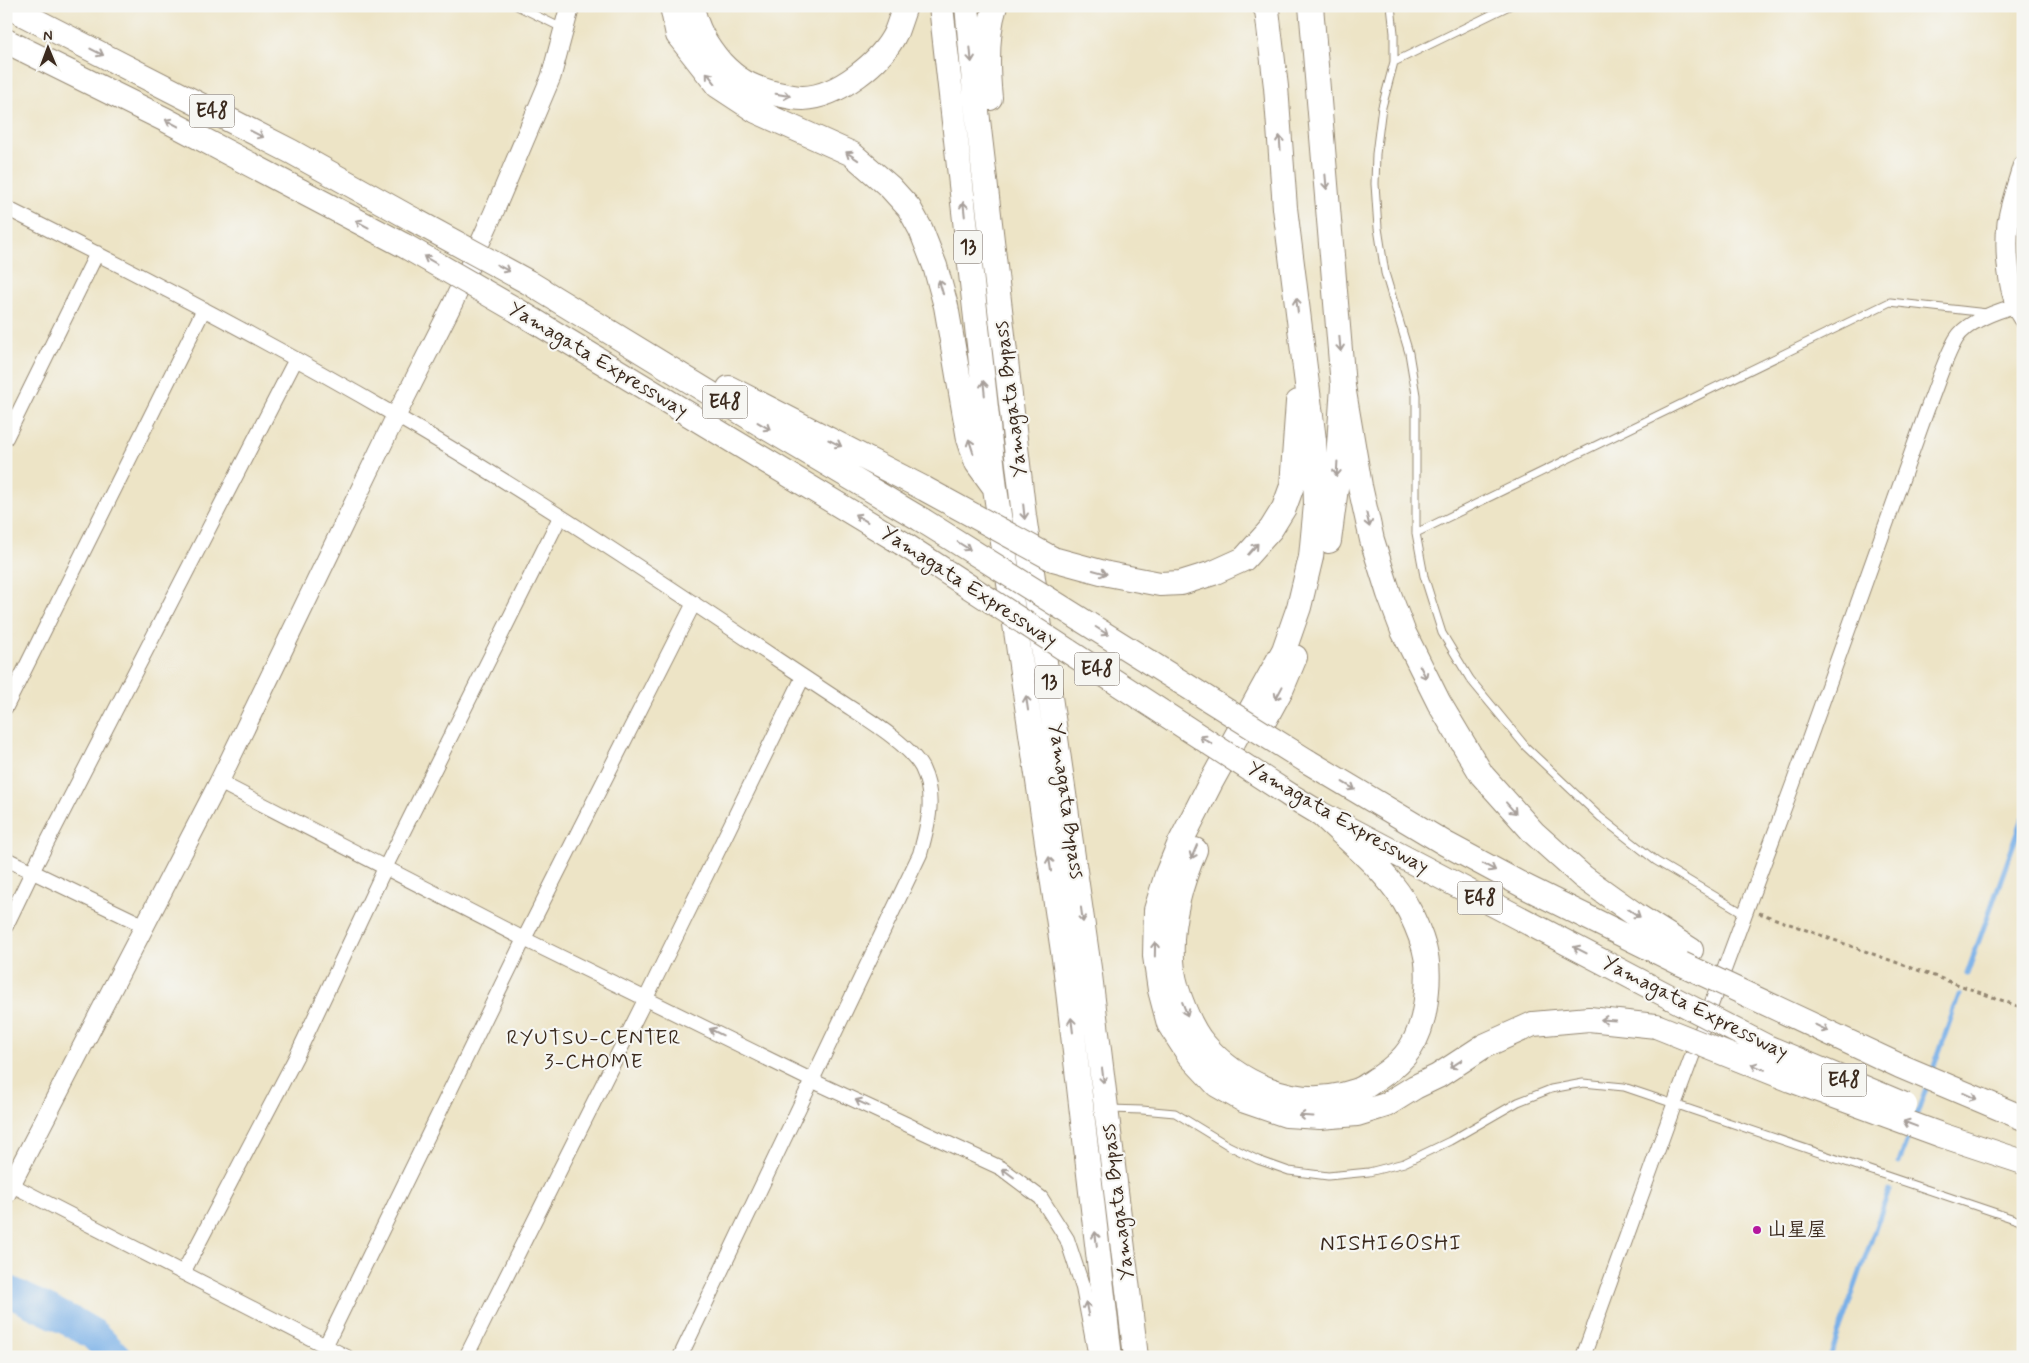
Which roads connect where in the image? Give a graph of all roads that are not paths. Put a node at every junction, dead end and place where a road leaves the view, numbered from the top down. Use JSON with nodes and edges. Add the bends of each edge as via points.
{"nodes":[{"id":1,"x":7,"y":6,"type":"edge"},
{"id":2,"x":517,"y":6,"type":"edge"},
{"id":3,"x":570,"y":6,"type":"edge"},
{"id":4,"x":672,"y":6,"type":"edge"},
{"id":5,"x":692,"y":6,"type":"edge"},
{"id":6,"x":904,"y":6,"type":"edge"},
{"id":7,"x":941,"y":6,"type":"edge"},
{"id":8,"x":967,"y":6,"type":"edge"},
{"id":9,"x":996,"y":6,"type":"edge"},
{"id":10,"x":1264,"y":6,"type":"edge"},
{"id":11,"x":1275,"y":6,"type":"edge"},
{"id":12,"x":1301,"y":6,"type":"edge"},
{"id":13,"x":1310,"y":6,"type":"edge"},
{"id":14,"x":1390,"y":6,"type":"edge"},
{"id":15,"x":1509,"y":6,"type":"edge"},
{"id":16,"x":564,"y":29,"type":"junction"},
{"id":17,"x":6,"y":41,"type":"edge"},
{"id":18,"x":1394,"y":62,"type":"junction"},
{"id":19,"x":1316,"y":64,"type":"junction"},
{"id":20,"x":1276,"y":87,"type":"junction"},
{"id":21,"x":2023,"y":167,"type":"edge"},
{"id":22,"x":6,"y":208,"type":"edge"},
{"id":23,"x":97,"y":253,"type":"junction"},
{"id":24,"x":528,"y":282,"type":"junction"},
{"id":25,"x":204,"y":309,"type":"junction"},
{"id":26,"x":2019,"y":311,"type":"edge"},
{"id":27,"x":1990,"y":314,"type":"junction"},
{"id":28,"x":1301,"y":343,"type":"junction"},
{"id":29,"x":296,"y":359,"type":"junction"},
{"id":30,"x":1343,"y":386,"type":"junction"},
{"id":31,"x":396,"y":416,"type":"junction"},
{"id":32,"x":6,"y":438,"type":"edge"},
{"id":33,"x":1019,"y":466,"type":"junction"},
{"id":34,"x":995,"y":488,"type":"junction"},
{"id":35,"x":560,"y":517,"type":"junction"},
{"id":36,"x":1416,"y":533,"type":"junction"},
{"id":37,"x":694,"y":603,"type":"junction"},
{"id":38,"x":803,"y":677,"type":"junction"},
{"id":39,"x":6,"y":707,"type":"edge"},
{"id":40,"x":219,"y":782,"type":"junction"},
{"id":41,"x":1321,"y":814,"type":"junction"},
{"id":42,"x":6,"y":859,"type":"edge"},
{"id":43,"x":385,"y":868,"type":"junction"},
{"id":44,"x":32,"y":872,"type":"junction"},
{"id":45,"x":1746,"y":911,"type":"junction"},
{"id":46,"x":6,"y":926,"type":"edge"},
{"id":47,"x":145,"y":926,"type":"junction"},
{"id":48,"x":524,"y":939,"type":"junction"},
{"id":49,"x":1687,"y":957,"type":"junction"},
{"id":50,"x":646,"y":998,"type":"junction"},
{"id":51,"x":811,"y":1080,"type":"junction"},
{"id":52,"x":1674,"y":1105,"type":"junction"},
{"id":53,"x":1107,"y":1109,"type":"junction"},
{"id":54,"x":2023,"y":1118,"type":"edge"},
{"id":55,"x":2023,"y":1151,"type":"edge"},
{"id":56,"x":2023,"y":1162,"type":"edge"},
{"id":57,"x":8,"y":1187,"type":"edge"},
{"id":58,"x":2023,"y":1222,"type":"edge"},
{"id":59,"x":183,"y":1273,"type":"junction"},
{"id":60,"x":323,"y":1351,"type":"edge"},
{"id":61,"x":347,"y":1357,"type":"edge"},
{"id":62,"x":466,"y":1357,"type":"edge"},
{"id":63,"x":680,"y":1357,"type":"edge"},
{"id":64,"x":1096,"y":1357,"type":"edge"},
{"id":65,"x":1110,"y":1357,"type":"edge"},
{"id":66,"x":1136,"y":1357,"type":"edge"},
{"id":67,"x":1583,"y":1357,"type":"edge"}],
"edges":[{"from":1,"to":24,"type":"highway","name":"Yamagata Expressway","number":"E48","one_way":true,"bridge":true,"via":[[292,152]]},
{"from":2,"to":16,"type":"lane"},
{"from":3,"to":16,"type":"street"},
{"from":34,"to":4,"type":"highway","one_way":true,"via":[[977,463],[969,439],[946,306],[935,266],[909,208],[852,154],[756,111],[718,86],[678,35]]},
{"from":5,"to":6,"type":"highway","one_way":true,"via":[[702,39],[733,76],[755,88],[803,98],[822,95],[846,83],[873,63],[895,33]]},
{"from":34,"to":7,"type":"highway","name":"Yamagata Bypass","number":"13","one_way":true},
{"from":8,"to":33,"type":"highway","name":"Yamagata Bypass","number":"13","one_way":true,"via":[[974,94]]},
{"from":9,"to":33,"type":"highway","via":[[988,37],[989,91],[1012,298]]},
{"from":10,"to":20,"type":"highway"},
{"from":11,"to":20,"type":"highway"},
{"from":12,"to":19,"type":"highway"},
{"from":13,"to":19,"type":"highway"},
{"from":14,"to":18,"type":"lane"},
{"from":15,"to":18,"type":"lane"},
{"from":16,"to":31,"type":"street","via":[[550,76],[493,214]]},
{"from":41,"to":17,"type":"highway","name":"Yamagata Expressway","number":"E48","one_way":true,"bridge":true,"via":[[902,543],[518,311],[406,246],[166,120]]},
{"from":18,"to":36,"type":"lane","via":[[1382,107],[1375,184],[1385,272],[1410,353],[1416,394]]},
{"from":19,"to":30,"type":"highway","one_way":true},
{"from":28,"to":20,"type":"highway","one_way":true,"via":[[1285,208]]},
{"from":21,"to":26,"type":"main road","via":[[2008,224],[2009,266]]},
{"from":22,"to":23,"type":"street"},
{"from":23,"to":25,"type":"street"},
{"from":23,"to":32,"type":"street"},
{"from":24,"to":28,"type":"highway","one_way":true,"bridge":true,"via":[[1053,559],[1160,584],[1181,583],[1244,559],[1271,529],[1284,508],[1292,486]]},
{"from":24,"to":49,"type":"highway","name":"Yamagata Expressway","number":"E48","one_way":true,"bridge":true,"via":[[922,520],[1446,844],[1534,892]]},
{"from":25,"to":29,"type":"street"},
{"from":25,"to":39,"type":"street"},
{"from":26,"to":27,"type":"street"},
{"from":27,"to":36,"type":"lane","via":[[1890,302]]},
{"from":27,"to":45,"type":"street","via":[[1956,338],[1934,391]]},
{"from":56,"to":28,"type":"highway","one_way":true,"bridge":true,"via":[[1940,1136],[1656,1026],[1589,1019],[1534,1024],[1484,1046],[1386,1105],[1356,1114],[1320,1117],[1286,1115],[1245,1101],[1218,1085],[1189,1055],[1169,1024],[1160,990],[1155,956],[1156,910],[1179,845],[1284,650],[1299,607],[1311,557],[1316,504],[1314,440]]},
{"from":29,"to":31,"type":"street"},
{"from":29,"to":44,"type":"street"},
{"from":30,"to":41,"type":"highway","one_way":true,"via":[[1336,488],[1327,550],[1315,600],[1282,688],[1200,838],[1184,876],[1172,944],[1173,972],[1180,997],[1203,1044],[1250,1082],[1277,1094],[1306,1098],[1330,1098],[1359,1090],[1394,1067],[1412,1049],[1422,1022],[1429,964],[1409,910],[1381,872]]},
{"from":30,"to":49,"type":"highway","one_way":true,"via":[[1360,486],[1388,594],[1416,658],[1466,749],[1482,774],[1534,834],[1583,877]]},
{"from":31,"to":35,"type":"street"},
{"from":31,"to":40,"type":"street"},
{"from":33,"to":53,"type":"highway","name":"Yamagata Bypass","number":"13","one_way":true},
{"from":65,"to":34,"type":"highway","name":"Yamagata Bypass","number":"13","one_way":true,"via":[[1065,965]]},
{"from":35,"to":37,"type":"street"},
{"from":35,"to":43,"type":"street"},
{"from":36,"to":45,"type":"lane","via":[[1424,576],[1442,633],[1470,679],[1526,747],[1600,817],[1656,861]]},
{"from":37,"to":38,"type":"street"},
{"from":37,"to":48,"type":"street"},
{"from":38,"to":50,"type":"street"},
{"from":38,"to":51,"type":"street","via":[[902,745],[922,768],[930,798],[929,823],[920,854]]},
{"from":40,"to":43,"type":"street"},
{"from":40,"to":47,"type":"street"},
{"from":55,"to":41,"type":"highway","name":"Yamagata Expressway","number":"E48","one_way":true,"bridge":true,"via":[[1776,1051]]},
{"from":42,"to":44,"type":"street"},
{"from":43,"to":48,"type":"street"},
{"from":43,"to":59,"type":"street","via":[[297,1055]]},
{"from":44,"to":46,"type":"street"},
{"from":44,"to":47,"type":"street"},
{"from":45,"to":52,"type":"street"},
{"from":47,"to":57,"type":"street"},
{"from":48,"to":50,"type":"street"},
{"from":48,"to":60,"type":"street"},
{"from":49,"to":54,"type":"highway","name":"Yamagata Expressway","number":"E48","one_way":true,"bridge":true,"via":[[1792,1014],[1900,1066]]},
{"from":51,"to":50,"type":"street","one_way":true},
{"from":50,"to":62,"type":"street"},
{"from":51,"to":63,"type":"street"},
{"from":64,"to":51,"type":"street","one_way":true,"via":[[1083,1288],[1067,1239],[1041,1198],[1001,1168]]},
{"from":52,"to":53,"type":"lane","via":[[1624,1087],[1584,1083],[1551,1089],[1518,1102],[1404,1163],[1368,1172],[1328,1176],[1290,1171],[1258,1160],[1175,1113]]},
{"from":52,"to":58,"type":"lane"},
{"from":52,"to":67,"type":"street"},
{"from":53,"to":66,"type":"highway","name":"Yamagata Bypass","number":"13"},
{"from":57,"to":59,"type":"street"},
{"from":59,"to":60,"type":"street"},
{"from":60,"to":61,"type":"street"}]}
